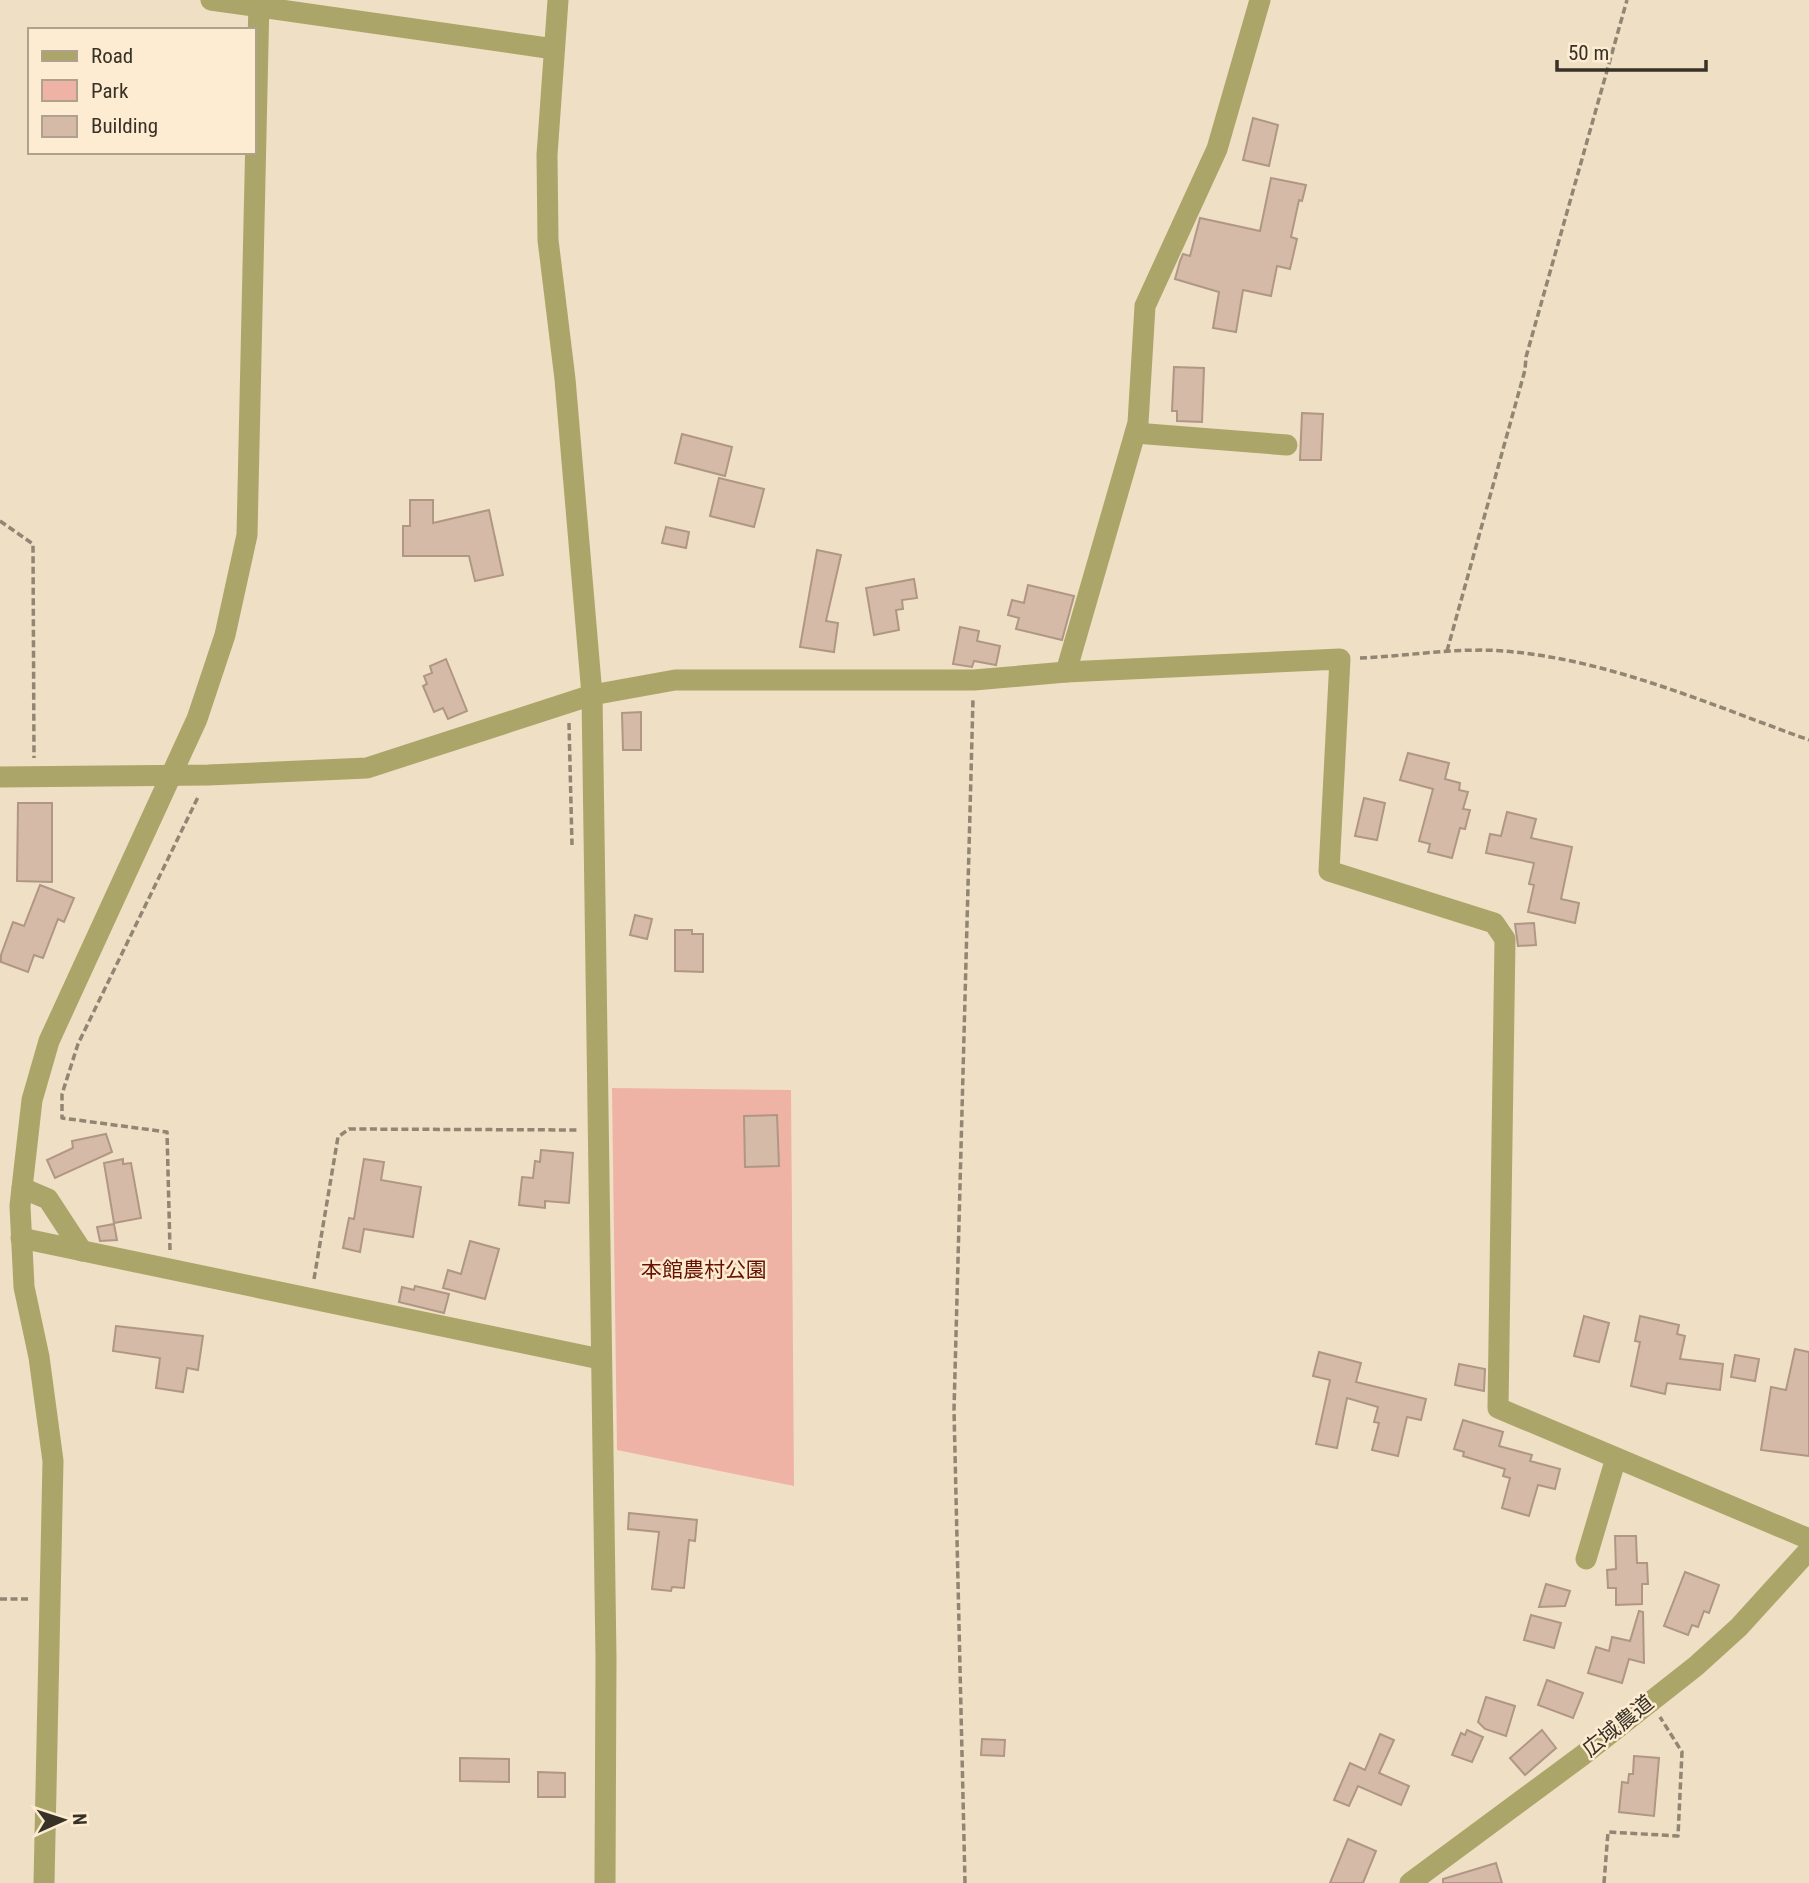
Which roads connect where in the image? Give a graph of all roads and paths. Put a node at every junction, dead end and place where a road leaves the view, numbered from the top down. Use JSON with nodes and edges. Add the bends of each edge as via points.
{"nodes":[{"id":1,"x":211,"y":0,"type":"edge"},
{"id":2,"x":558,"y":0,"type":"edge"},
{"id":3,"x":1260,"y":0,"type":"edge"},
{"id":4,"x":1627,"y":0,"type":"edge"},
{"id":5,"x":259,"y":5,"type":"edge"},
{"id":6,"x":554,"y":49,"type":"junction"},
{"id":7,"x":256,"y":138,"type":"edge"},
{"id":8,"x":256,"y":154,"type":"edge"},
{"id":9,"x":1135,"y":433,"type":"junction"},
{"id":10,"x":1287,"y":445,"type":"dead end"},
{"id":11,"x":0,"y":522,"type":"edge"},
{"id":12,"x":1447,"y":651,"type":"junction"},
{"id":13,"x":1340,"y":659,"type":"junction"},
{"id":14,"x":1066,"y":671,"type":"junction"},
{"id":15,"x":974,"y":680,"type":"junction"},
{"id":16,"x":592,"y":695,"type":"junction"},
{"id":17,"x":1809,"y":740,"type":"edge"},
{"id":18,"x":172,"y":773,"type":"junction"},
{"id":19,"x":208,"y":775,"type":"junction"},
{"id":20,"x":35,"y":776,"type":"junction"},
{"id":21,"x":0,"y":777,"type":"edge"},
{"id":22,"x":596,"y":1130,"type":"junction"},
{"id":23,"x":22,"y":1188,"type":"junction"},
{"id":24,"x":21,"y":1238,"type":"junction"},
{"id":25,"x":82,"y":1251,"type":"junction"},
{"id":26,"x":170,"y":1269,"type":"junction"},
{"id":27,"x":311,"y":1299,"type":"junction"},
{"id":28,"x":600,"y":1359,"type":"junction"},
{"id":29,"x":1616,"y":1458,"type":"junction"},
{"id":30,"x":1809,"y":1539,"type":"edge"},
{"id":31,"x":1809,"y":1550,"type":"edge"},
{"id":32,"x":1586,"y":1559,"type":"dead end"},
{"id":33,"x":50,"y":1598,"type":"junction"},
{"id":34,"x":0,"y":1599,"type":"edge"},
{"id":35,"x":1647,"y":1702,"type":"junction"},
{"id":36,"x":44,"y":1883,"type":"edge"},
{"id":37,"x":605,"y":1883,"type":"edge"},
{"id":38,"x":965,"y":1883,"type":"edge"},
{"id":39,"x":1410,"y":1883,"type":"edge"},
{"id":40,"x":1604,"y":1883,"type":"edge"}],
"edges":[{"from":1,"to":5,"type":"street"},
{"from":2,"to":6,"type":"street"},
{"from":3,"to":9,"type":"street","via":[[1217,149],[1145,306]]},
{"from":4,"to":12,"type":"path"},
{"from":5,"to":6,"type":"street"},
{"from":5,"to":7,"type":"street"},
{"from":6,"to":16,"type":"street","via":[[547,155],[548,240],[565,379]]},
{"from":8,"to":18,"type":"street","via":[[247,535],[225,635],[197,719]]},
{"from":9,"to":10,"type":"street"},
{"from":9,"to":14,"type":"street"},
{"from":11,"to":20,"type":"path","via":[[33,544]]},
{"from":12,"to":13,"type":"path"},
{"from":12,"to":17,"type":"path","via":[[1512,651],[1552,657],[1633,678]]},
{"from":13,"to":14,"type":"street"},
{"from":13,"to":29,"type":"street","via":[[1329,871],[1494,923],[1505,939],[1498,1408]]},
{"from":14,"to":15,"type":"street"},
{"from":15,"to":16,"type":"street","via":[[675,680]]},
{"from":15,"to":38,"type":"path","via":[[954,1410]]},
{"from":16,"to":19,"type":"street","via":[[367,768]]},
{"from":16,"to":22,"type":"street"},
{"from":18,"to":19,"type":"street"},
{"from":18,"to":20,"type":"street"},
{"from":18,"to":23,"type":"street","via":[[49,1041],[32,1100]]},
{"from":19,"to":26,"type":"path","via":[[78,1044],[62,1094],[62,1118],[167,1132]]},
{"from":20,"to":21,"type":"street"},
{"from":22,"to":27,"type":"path","via":[[349,1129],[338,1137]]},
{"from":22,"to":28,"type":"street"},
{"from":23,"to":24,"type":"street"},
{"from":23,"to":25,"type":"street","via":[[48,1199]]},
{"from":24,"to":25,"type":"street"},
{"from":24,"to":33,"type":"street","via":[[24,1287],[53,1461]]},
{"from":25,"to":26,"type":"street"},
{"from":26,"to":27,"type":"street"},
{"from":27,"to":28,"type":"street"},
{"from":28,"to":37,"type":"street"},
{"from":29,"to":30,"type":"street"},
{"from":29,"to":32,"type":"street"},
{"from":31,"to":35,"type":"street","name":"広域農道","via":[[1739,1627]]},
{"from":33,"to":34,"type":"path"},
{"from":33,"to":36,"type":"street"},
{"from":35,"to":39,"type":"street","name":"広域農道"},
{"from":35,"to":40,"type":"path","via":[[1669,1727],[1682,1752],[1678,1836],[1608,1832]]}]}
